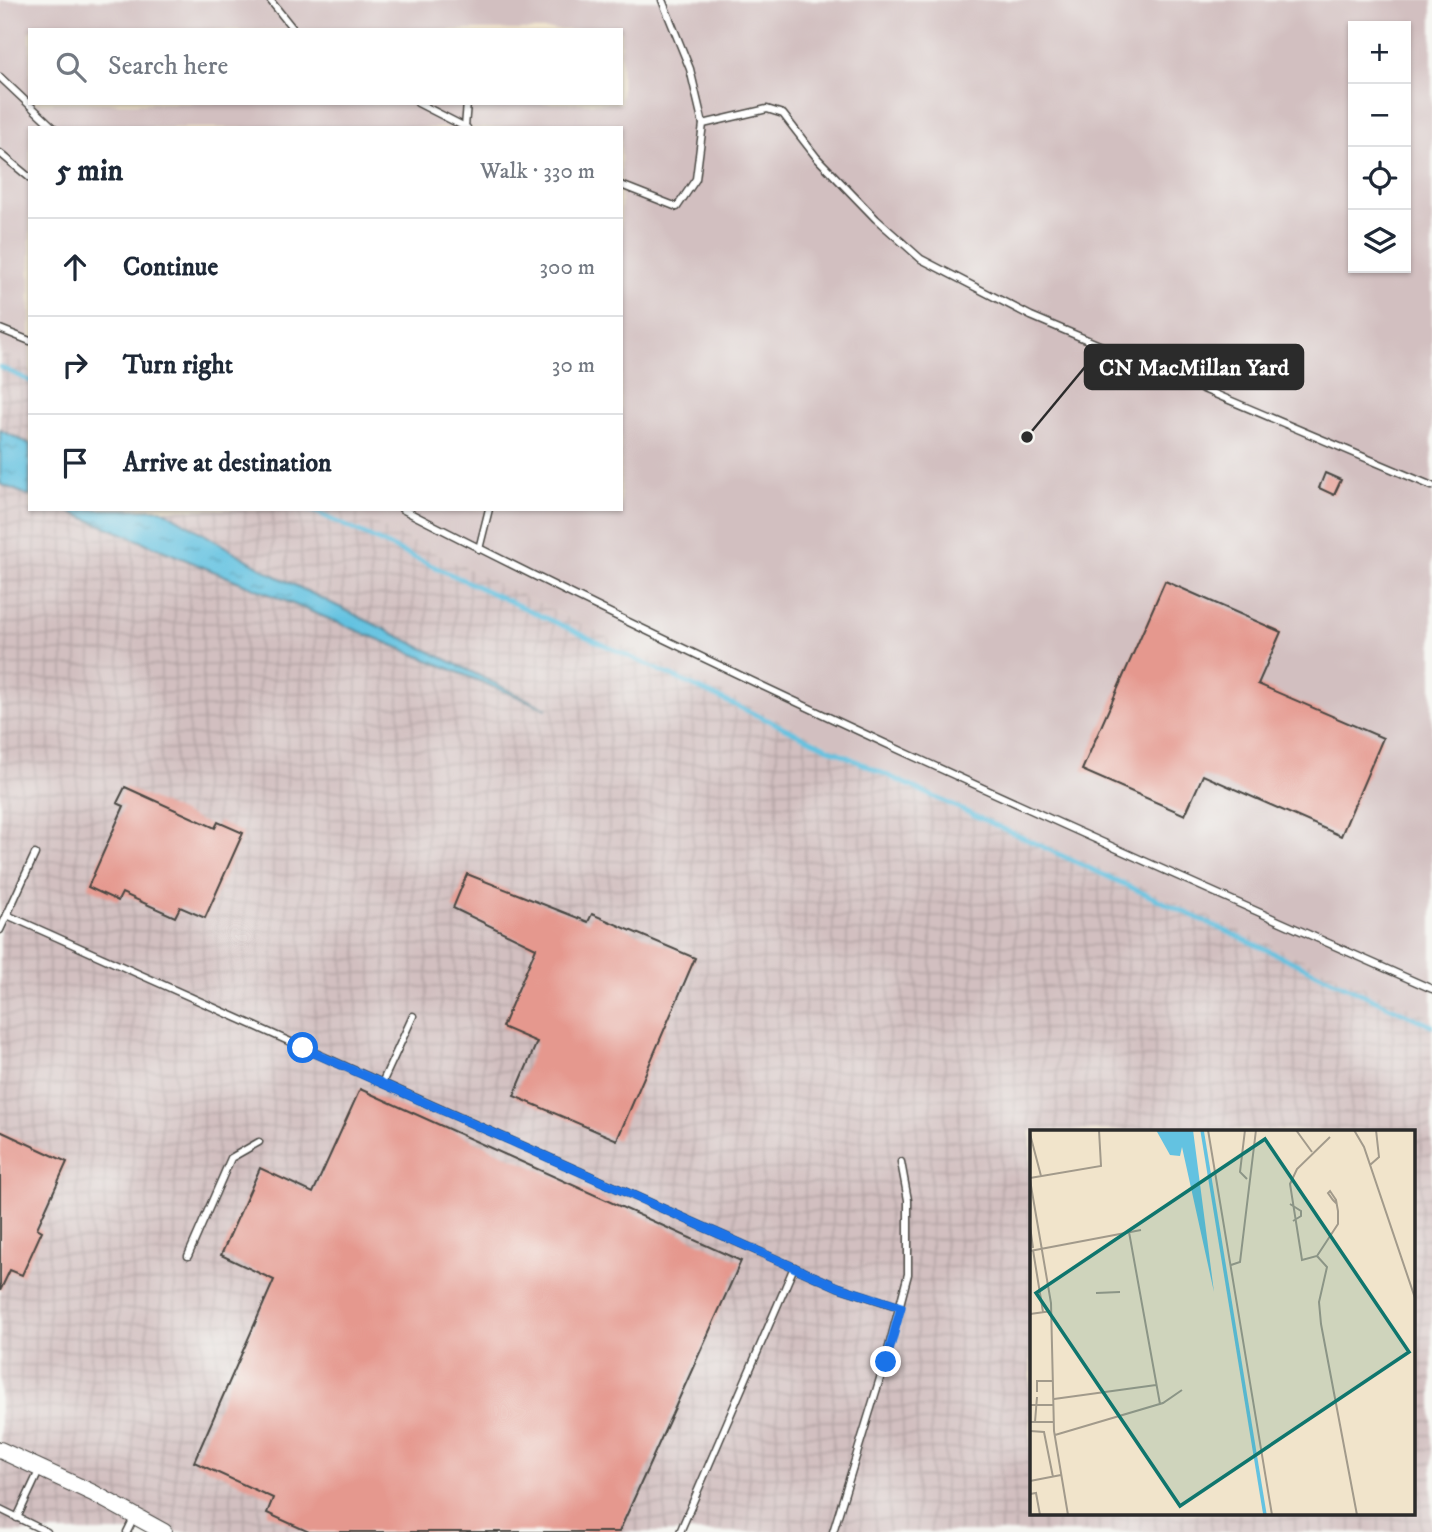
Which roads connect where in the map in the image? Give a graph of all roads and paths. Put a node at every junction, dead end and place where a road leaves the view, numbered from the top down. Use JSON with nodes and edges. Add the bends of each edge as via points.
{"nodes":[{"id":1,"x":270,"y":0,"type":"edge"},
{"id":2,"x":662,"y":0,"type":"edge"},
{"id":3,"x":292,"y":28,"type":"edge"},
{"id":4,"x":0,"y":77,"type":"edge"},
{"id":5,"x":28,"y":103,"type":"edge"},
{"id":6,"x":30,"y":105,"type":"edge"},
{"id":7,"x":422,"y":105,"type":"edge"},
{"id":8,"x":467,"y":105,"type":"edge"},
{"id":9,"x":703,"y":124,"type":"junction"},
{"id":10,"x":52,"y":126,"type":"edge"},
{"id":11,"x":464,"y":126,"type":"edge"},
{"id":12,"x":466,"y":126,"type":"edge"},
{"id":13,"x":0,"y":153,"type":"edge"},
{"id":14,"x":28,"y":176,"type":"edge"},
{"id":15,"x":623,"y":186,"type":"edge"},
{"id":16,"x":0,"y":329,"type":"edge"},
{"id":17,"x":28,"y":340,"type":"edge"},
{"id":18,"x":1432,"y":486,"type":"edge"},
{"id":19,"x":406,"y":511,"type":"edge"},
{"id":20,"x":488,"y":511,"type":"edge"},
{"id":21,"x":479,"y":548,"type":"junction"},
{"id":22,"x":35,"y":854,"type":"dead end"},
{"id":23,"x":7,"y":915,"type":"junction"},
{"id":24,"x":0,"y":930,"type":"edge"},
{"id":25,"x":1432,"y":989,"type":"edge"},
{"id":26,"x":413,"y":1017,"type":"dead end"},
{"id":27,"x":382,"y":1083,"type":"junction"},
{"id":28,"x":259,"y":1142,"type":"dead end"},
{"id":29,"x":901,"y":1163,"type":"dead end"},
{"id":30,"x":188,"y":1256,"type":"dead end"},
{"id":31,"x":793,"y":1267,"type":"junction"},
{"id":32,"x":901,"y":1307,"type":"junction"},
{"id":33,"x":0,"y":1450,"type":"edge"},
{"id":34,"x":40,"y":1469,"type":"junction"},
{"id":35,"x":0,"y":1509,"type":"edge"},
{"id":36,"x":135,"y":1516,"type":"junction"},
{"id":37,"x":17,"y":1518,"type":"junction"},
{"id":38,"x":47,"y":1532,"type":"edge"},
{"id":39,"x":127,"y":1532,"type":"edge"},
{"id":40,"x":164,"y":1532,"type":"edge"},
{"id":41,"x":680,"y":1532,"type":"edge"},
{"id":42,"x":833,"y":1532,"type":"edge"}],
"edges":[{"from":1,"to":3,"type":"lane"},
{"from":2,"to":9,"type":"lane","via":[[690,69]]},
{"from":4,"to":5,"type":"lane"},
{"from":6,"to":10,"type":"lane"},
{"from":7,"to":11,"type":"lane"},
{"from":8,"to":12,"type":"lane"},
{"from":9,"to":15,"type":"lane","via":[[696,179],[677,207]]},
{"from":9,"to":18,"type":"lane","via":[[767,109],[783,114],[817,158],[921,259],[1031,316]]},
{"from":13,"to":14,"type":"lane"},
{"from":16,"to":17,"type":"lane"},
{"from":19,"to":21,"type":"lane"},
{"from":20,"to":21,"type":"lane"},
{"from":21,"to":25,"type":"lane","via":[[1000,796]]},
{"from":22,"to":23,"type":"lane"},
{"from":23,"to":24,"type":"lane"},
{"from":23,"to":27,"type":"lane"},
{"from":26,"to":27,"type":"lane"},
{"from":27,"to":31,"type":"lane"},
{"from":28,"to":30,"type":"lane","via":[[231,1158]]},
{"from":29,"to":32,"type":"lane","via":[[908,1200],[910,1265]]},
{"from":31,"to":32,"type":"lane","via":[[850,1292]]},
{"from":31,"to":41,"type":"lane"},
{"from":32,"to":42,"type":"lane"},
{"from":33,"to":34,"type":"street"},
{"from":34,"to":36,"type":"street"},
{"from":34,"to":37,"type":"lane"},
{"from":35,"to":37,"type":"lane"},
{"from":36,"to":39,"type":"lane"},
{"from":36,"to":40,"type":"street"},
{"from":37,"to":38,"type":"lane"}]}
